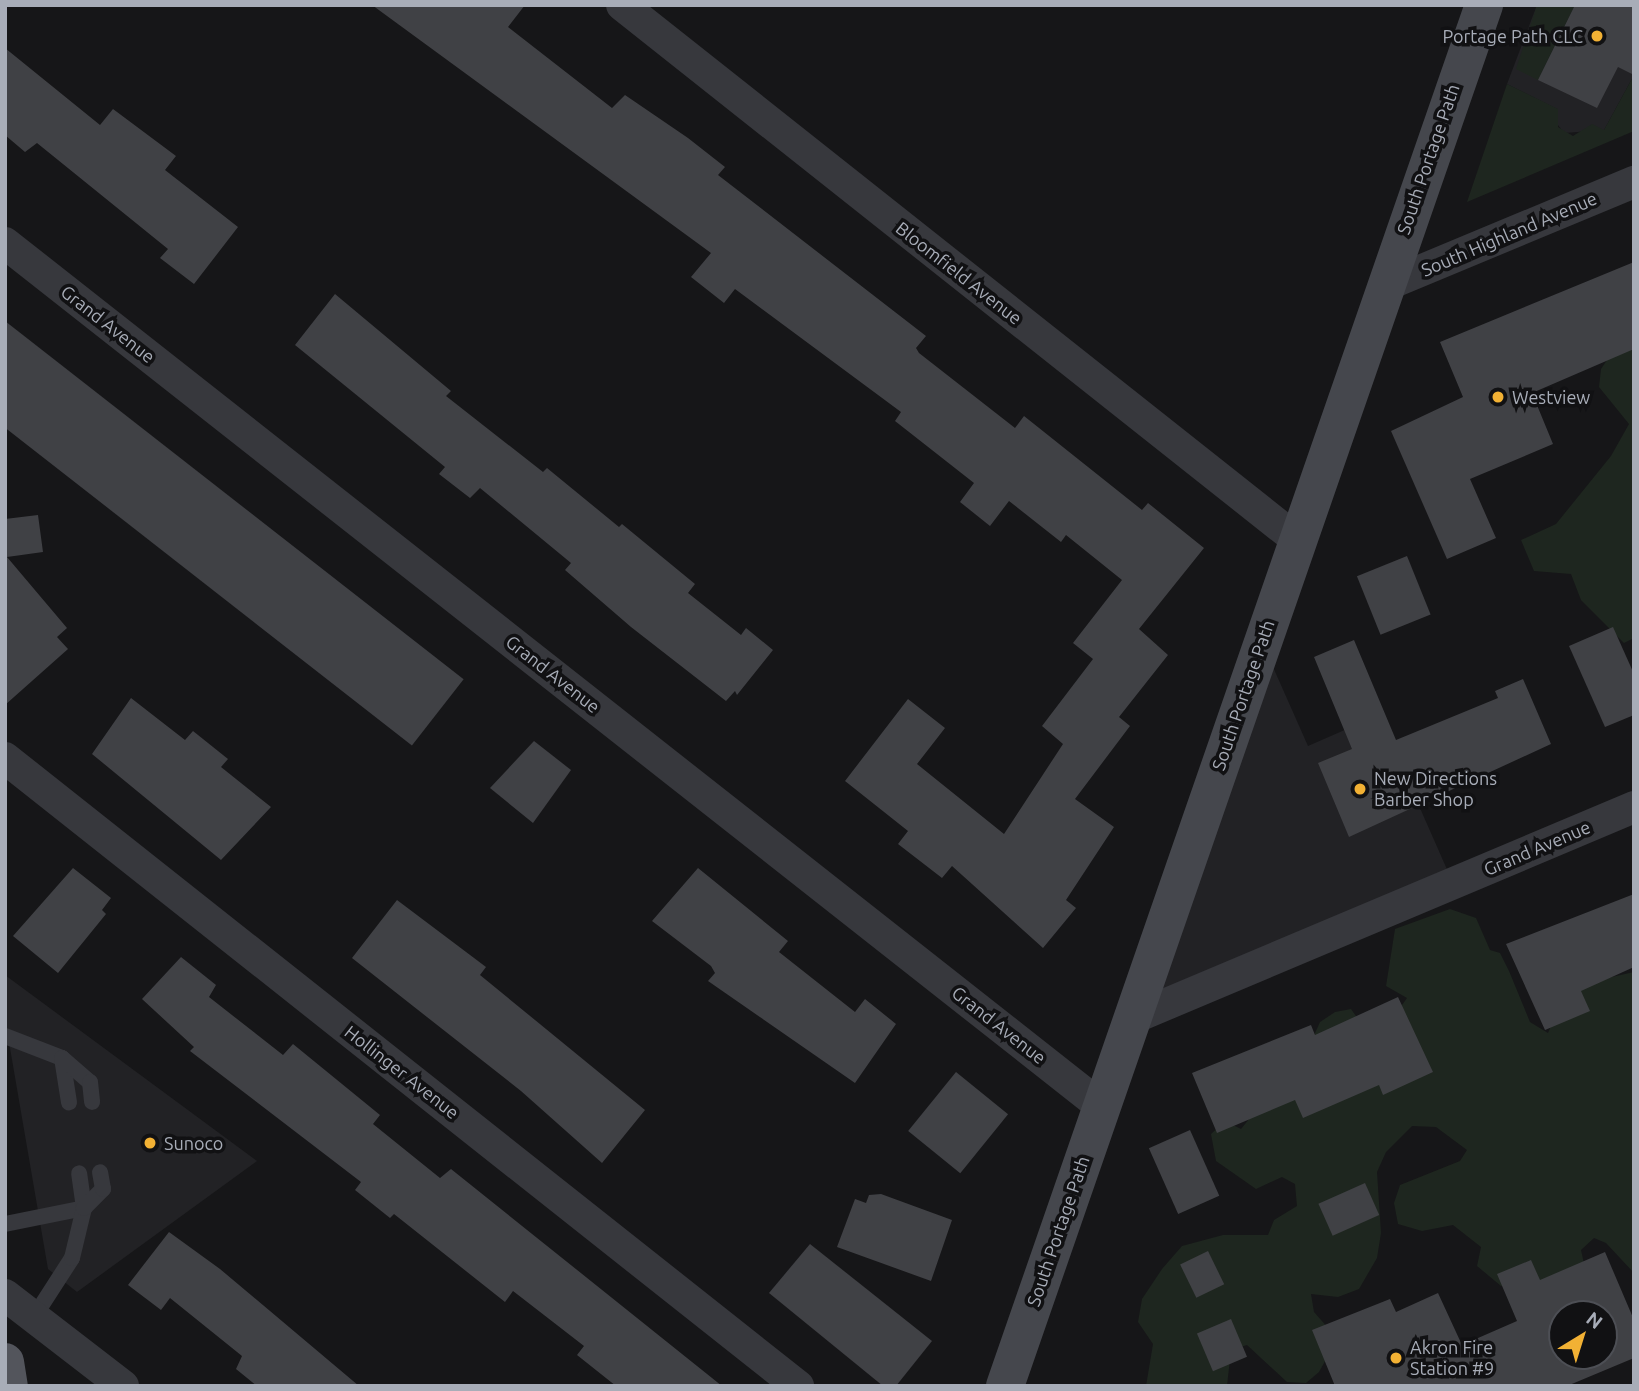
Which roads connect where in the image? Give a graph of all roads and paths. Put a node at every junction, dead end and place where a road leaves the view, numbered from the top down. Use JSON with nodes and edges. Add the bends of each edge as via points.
{"nodes":[{"id":1,"x":622,"y":5,"type":"edge"},
{"id":2,"x":1484,"y":5,"type":"edge"},
{"id":3,"x":1634,"y":182,"type":"edge"},
{"id":4,"x":5,"y":243,"type":"edge"},
{"id":5,"x":1384,"y":286,"type":"junction"},
{"id":6,"x":1296,"y":539,"type":"junction"},
{"id":7,"x":5,"y":758,"type":"edge"},
{"id":8,"x":1634,"y":807,"type":"edge"},
{"id":9,"x":1131,"y":1018,"type":"junction"},
{"id":10,"x":5,"y":1036,"type":"edge"},
{"id":11,"x":62,"y":1058,"type":"junction"},
{"id":12,"x":69,"y":1102,"type":"dead end"},
{"id":13,"x":92,"y":1102,"type":"dead end"},
{"id":14,"x":1101,"y":1106,"type":"junction"},
{"id":15,"x":100,"y":1172,"type":"dead end"},
{"id":16,"x":79,"y":1173,"type":"dead end"},
{"id":17,"x":84,"y":1208,"type":"junction"},
{"id":18,"x":5,"y":1224,"type":"edge"},
{"id":19,"x":5,"y":1295,"type":"edge"},
{"id":20,"x":34,"y":1317,"type":"junction"},
{"id":21,"x":5,"y":1362,"type":"edge"},
{"id":22,"x":9,"y":1386,"type":"edge"},
{"id":23,"x":123,"y":1386,"type":"edge"},
{"id":24,"x":798,"y":1386,"type":"edge"},
{"id":25,"x":1005,"y":1386,"type":"edge"}],
"edges":[{"from":1,"to":6,"type":"street","name":"Bloomfield Avenue"},
{"from":2,"to":5,"type":"main road","name":"South Portage Path"},
{"from":3,"to":5,"type":"street","name":"South Highland Avenue"},
{"from":4,"to":14,"type":"street","name":"Grand Avenue"},
{"from":5,"to":6,"type":"main road","name":"South Portage Path"},
{"from":6,"to":9,"type":"main road","name":"South Portage Path"},
{"from":7,"to":24,"type":"street","name":"Hollinger Avenue"},
{"from":8,"to":9,"type":"street","name":"Grand Avenue"},
{"from":9,"to":14,"type":"main road","name":"South Portage Path"},
{"from":10,"to":11,"type":"lane"},
{"from":11,"to":12,"type":"lane"},
{"from":11,"to":13,"type":"lane","via":[[90,1082]]},
{"from":14,"to":25,"type":"main road","name":"South Portage Path"},
{"from":15,"to":17,"type":"lane","via":[[103,1189]]},
{"from":16,"to":17,"type":"lane"},
{"from":17,"to":18,"type":"lane"},
{"from":17,"to":20,"type":"lane","via":[[72,1258]]},
{"from":19,"to":20,"type":"street"},
{"from":20,"to":23,"type":"street"},
{"from":21,"to":22,"type":"main road"}]}
